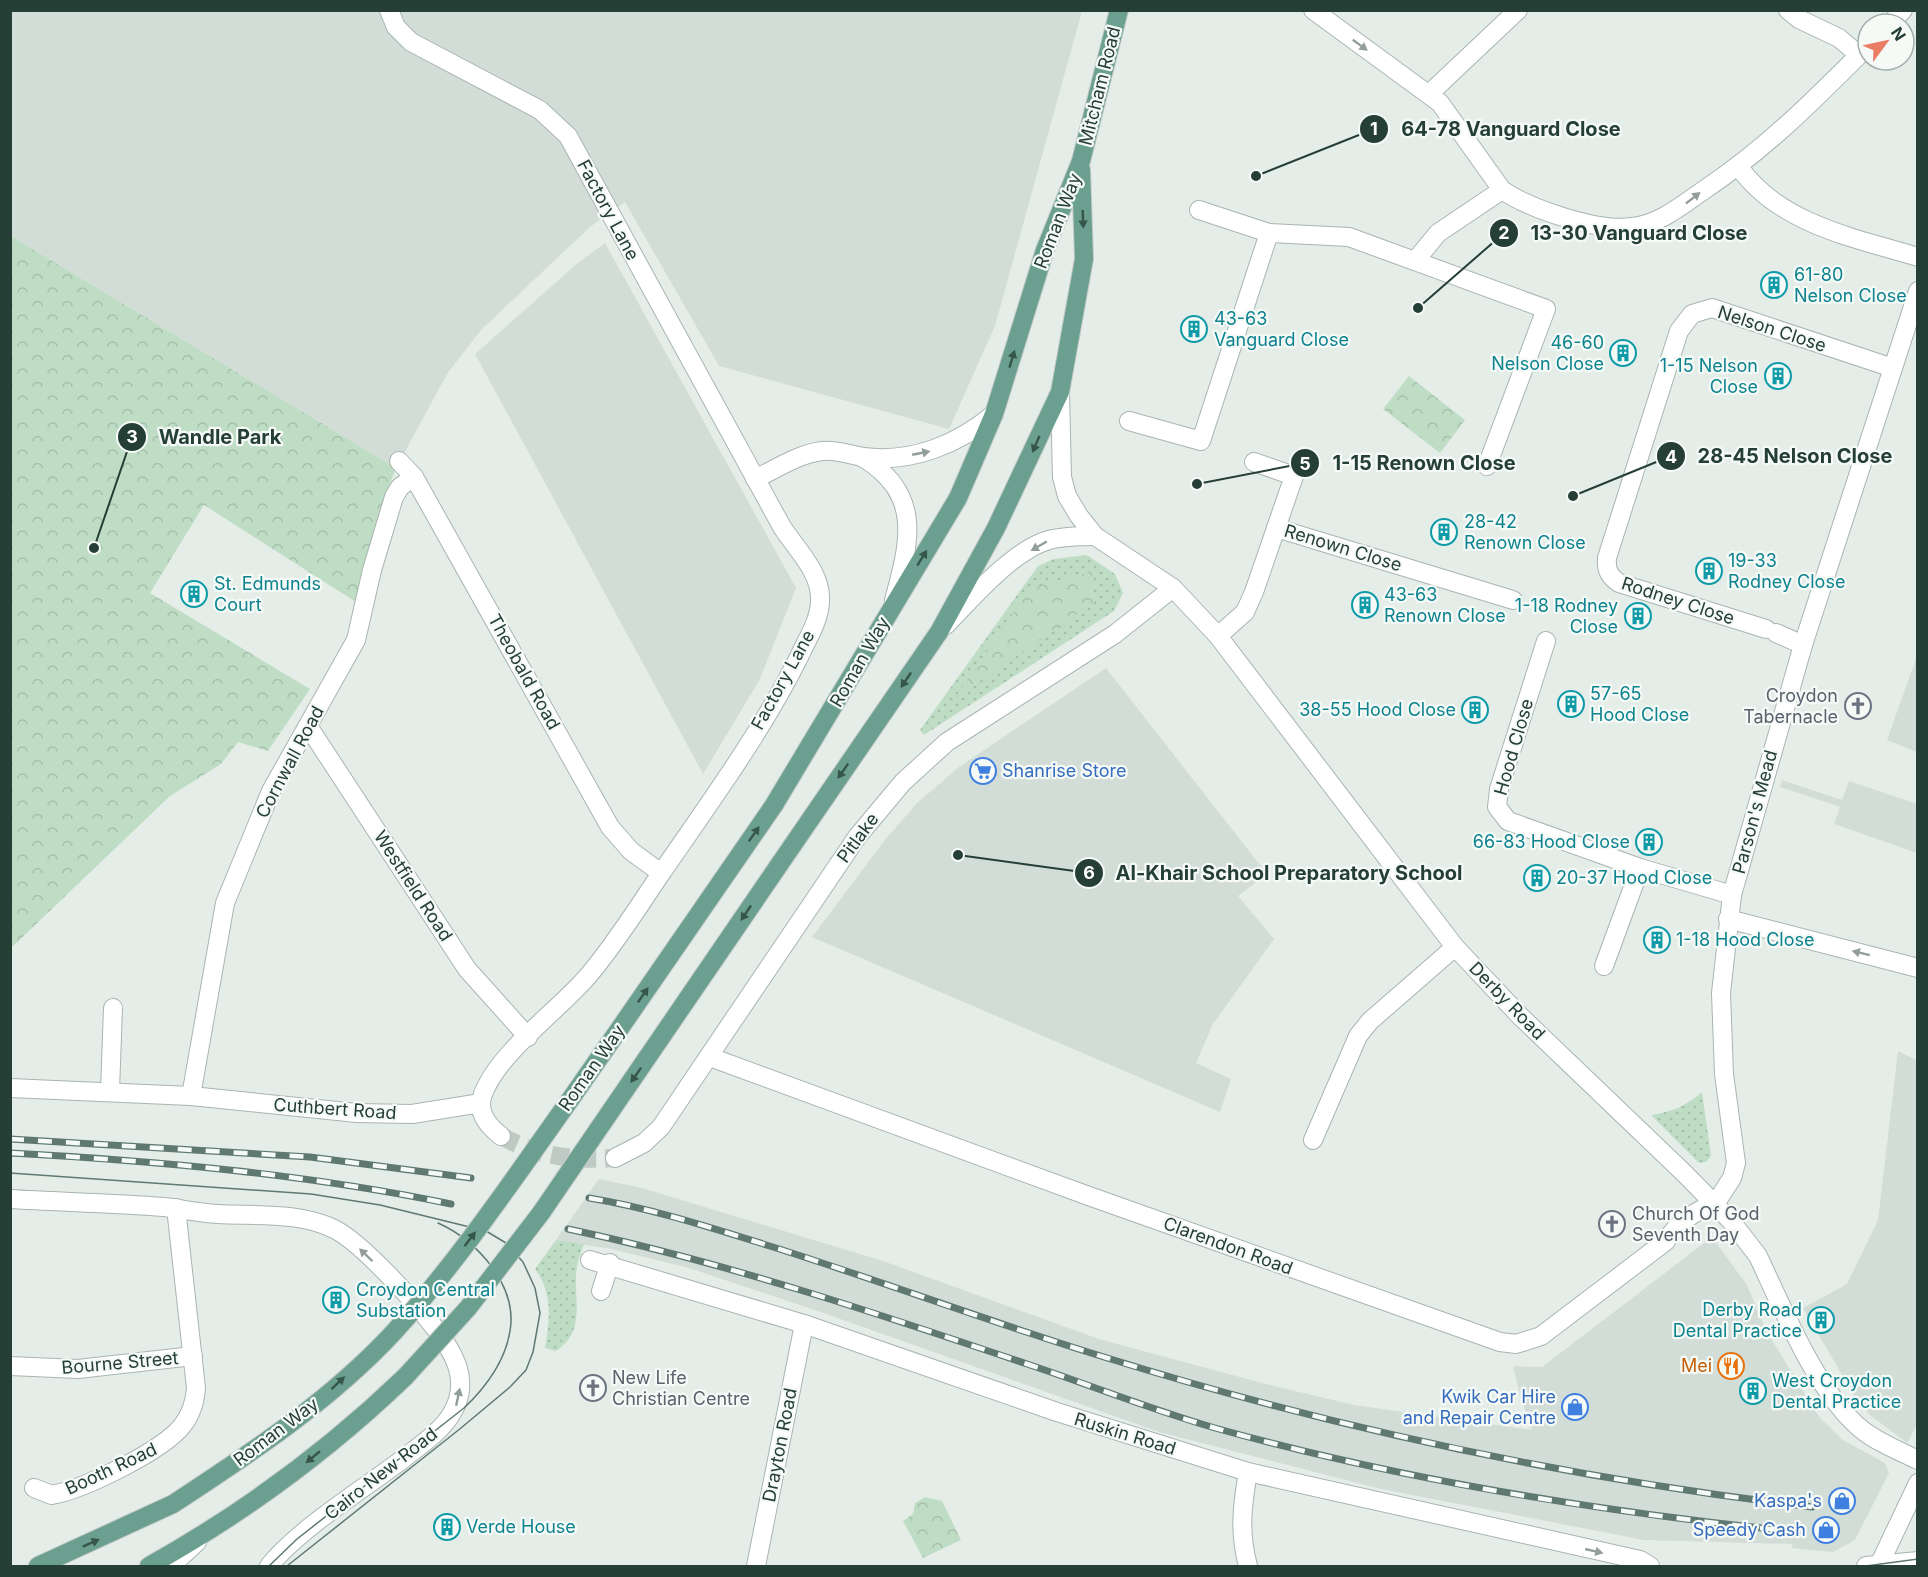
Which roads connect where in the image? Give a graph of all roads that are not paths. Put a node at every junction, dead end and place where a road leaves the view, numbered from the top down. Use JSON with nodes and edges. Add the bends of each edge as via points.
{"nodes":[{"id":1,"x":389,"y":10,"type":"edge"},
{"id":2,"x":1119,"y":10,"type":"edge"},
{"id":3,"x":1313,"y":10,"type":"edge"},
{"id":4,"x":1518,"y":10,"type":"edge"},
{"id":5,"x":1788,"y":10,"type":"edge"},
{"id":6,"x":1856,"y":46,"type":"edge"},
{"id":7,"x":1856,"y":57,"type":"edge"},
{"id":8,"x":1429,"y":94,"type":"junction"},
{"id":9,"x":1081,"y":161,"type":"junction"},
{"id":10,"x":1739,"y":167,"type":"junction"},
{"id":11,"x":1502,"y":190,"type":"junction"},
{"id":12,"x":1199,"y":210,"type":"dead end"},
{"id":13,"x":1269,"y":233,"type":"junction"},
{"id":14,"x":1917,"y":257,"type":"edge"},
{"id":15,"x":1414,"y":261,"type":"junction"},
{"id":16,"x":1917,"y":291,"type":"edge"},
{"id":17,"x":1893,"y":368,"type":"junction"},
{"id":18,"x":1060,"y":392,"type":"junction"},
{"id":19,"x":994,"y":414,"type":"junction"},
{"id":20,"x":1129,"y":421,"type":"dead end"},
{"id":21,"x":862,"y":457,"type":"junction"},
{"id":22,"x":399,"y":461,"type":"dead end"},
{"id":23,"x":1254,"y":462,"type":"dead end"},
{"id":24,"x":1487,"y":466,"type":"dead end"},
{"id":25,"x":414,"y":477,"type":"junction"},
{"id":26,"x":755,"y":479,"type":"junction"},
{"id":27,"x":1276,"y":528,"type":"junction"},
{"id":28,"x":1095,"y":536,"type":"junction"},
{"id":29,"x":1607,"y":558,"type":"joint"},
{"id":30,"x":1173,"y":588,"type":"junction"},
{"id":31,"x":1513,"y":600,"type":"dead end"},
{"id":32,"x":892,"y":608,"type":"junction"},
{"id":33,"x":939,"y":632,"type":"junction"},
{"id":34,"x":1218,"y":636,"type":"junction"},
{"id":35,"x":1546,"y":641,"type":"dead end"},
{"id":36,"x":1803,"y":645,"type":"junction"},
{"id":37,"x":308,"y":726,"type":"junction"},
{"id":38,"x":1640,"y":868,"type":"junction"},
{"id":39,"x":661,"y":873,"type":"junction"},
{"id":40,"x":1732,"y":895,"type":"junction"},
{"id":41,"x":1728,"y":919,"type":"junction"},
{"id":42,"x":1455,"y":947,"type":"junction"},
{"id":43,"x":1604,"y":966,"type":"dead end"},
{"id":44,"x":1917,"y":968,"type":"edge"},
{"id":45,"x":113,"y":1008,"type":"dead end"},
{"id":46,"x":528,"y":1037,"type":"junction"},
{"id":47,"x":710,"y":1057,"type":"junction"},
{"id":48,"x":10,"y":1088,"type":"edge"},
{"id":49,"x":110,"y":1091,"type":"junction"},
{"id":50,"x":190,"y":1096,"type":"junction"},
{"id":51,"x":481,"y":1103,"type":"junction"},
{"id":52,"x":501,"y":1136,"type":"tunnel mouth"},
{"id":53,"x":1313,"y":1140,"type":"dead end"},
{"id":54,"x":615,"y":1158,"type":"tunnel mouth"},
{"id":55,"x":10,"y":1199,"type":"edge"},
{"id":56,"x":1715,"y":1204,"type":"junction"},
{"id":57,"x":176,"y":1208,"type":"junction"},
{"id":58,"x":590,"y":1260,"type":"dead end"},
{"id":59,"x":610,"y":1263,"type":"junction"},
{"id":60,"x":601,"y":1291,"type":"dead end"},
{"id":61,"x":804,"y":1324,"type":"junction"},
{"id":62,"x":193,"y":1356,"type":"junction"},
{"id":63,"x":10,"y":1366,"type":"edge"},
{"id":64,"x":1917,"y":1460,"type":"edge"},
{"id":65,"x":1248,"y":1472,"type":"junction"},
{"id":66,"x":1917,"y":1483,"type":"edge"},
{"id":67,"x":34,"y":1488,"type":"dead end"},
{"id":68,"x":203,"y":1536,"type":"junction"},
{"id":69,"x":1917,"y":1561,"type":"edge"},
{"id":70,"x":1874,"y":1565,"type":"edge"},
{"id":71,"x":38,"y":1566,"type":"edge"},
{"id":72,"x":149,"y":1566,"type":"edge"},
{"id":73,"x":171,"y":1566,"type":"edge"},
{"id":74,"x":269,"y":1566,"type":"edge"},
{"id":75,"x":756,"y":1566,"type":"edge"},
{"id":76,"x":1248,"y":1566,"type":"edge"},
{"id":77,"x":1650,"y":1566,"type":"edge"}],
"edges":[{"from":1,"to":26,"type":"street","name":"Factory Lane","via":[[396,27],[411,42],[540,110],[568,136]]},
{"from":2,"to":9,"type":"main road","name":"Mitcham Road"},
{"from":3,"to":8,"type":"street","one_way":true},
{"from":4,"to":8,"type":"street"},
{"from":5,"to":6,"type":"street"},
{"from":7,"to":10,"type":"street","via":[[1801,113]]},
{"from":8,"to":11,"type":"street","via":[[1446,110]]},
{"from":9,"to":18,"type":"main road","name":"Roman Way","one_way":true,"via":[[1084,259]]},
{"from":19,"to":9,"type":"main road","name":"Roman Way","one_way":true,"via":[[1045,250]]},
{"from":11,"to":10,"type":"street","one_way":true,"via":[[1593,224],[1634,227],[1670,213]]},
{"from":10,"to":14,"type":"street","via":[[1769,200],[1803,218]]},
{"from":11,"to":15,"type":"street","via":[[1438,233]]},
{"from":12,"to":13,"type":"street"},
{"from":13,"to":15,"type":"street","via":[[1348,237]]},
{"from":13,"to":20,"type":"street","via":[[1201,441]]},
{"from":15,"to":24,"type":"street","via":[[1546,309]]},
{"from":16,"to":17,"type":"street","name":"Parson's Mead"},
{"from":17,"to":29,"type":"street","name":"Nelson Close","via":[[1712,308],[1692,314],[1679,331]]},
{"from":17,"to":36,"type":"street","name":"Parson's Mead"},
{"from":18,"to":28,"type":"street","name":"Derby Road","via":[[1062,477],[1078,516]]},
{"from":18,"to":33,"type":"main road","name":"Roman Way","one_way":true,"via":[[996,528]]},
{"from":21,"to":19,"type":"street","one_way":true,"via":[[891,457],[941,448]]},
{"from":32,"to":19,"type":"main road","name":"Roman Way","one_way":true,"via":[[958,498]]},
{"from":21,"to":26,"type":"street","via":[[822,451]]},
{"from":21,"to":32,"type":"street","via":[[894,483],[908,518],[907,542]]},
{"from":22,"to":25,"type":"street","name":"Theobald Road"},
{"from":23,"to":27,"type":"street","name":"Renown Close","via":[[1293,476]]},
{"from":25,"to":37,"type":"street","name":"Cornwall Road","via":[[394,497],[356,640]]},
{"from":25,"to":39,"type":"street","name":"Theobald Road","via":[[610,826],[631,851]]},
{"from":26,"to":39,"type":"street","name":"Factory Lane","via":[[818,578],[818,612],[788,678],[720,789]]},
{"from":27,"to":31,"type":"street","name":"Renown Close"},
{"from":27,"to":34,"type":"street","name":"Renown Close","via":[[1245,612]]},
{"from":28,"to":30,"type":"street","name":"Derby Road"},
{"from":28,"to":33,"type":"street","one_way":true,"via":[[1047,540],[1016,559],[984,585]]},
{"from":29,"to":36,"type":"street","name":"Rodney Close","via":[[1606,567],[1618,582]]},
{"from":30,"to":34,"type":"street","name":"Derby Road"},
{"from":30,"to":47,"type":"street","name":"Pitlake","via":[[1115,634],[947,742],[903,782],[857,837]]},
{"from":71,"to":32,"type":"main road","name":"Roman Way","one_way":true,"bridge":true,"via":[[173,1504],[278,1435],[393,1333],[517,1177],[774,805]]},
{"from":33,"to":68,"type":"main road","name":"Roman Way","one_way":true,"bridge":true,"via":[[577,1161],[475,1300],[374,1407],[302,1467]]},
{"from":34,"to":42,"type":"street","name":"Derby Road"},
{"from":35,"to":38,"type":"street","name":"Hood Close","via":[[1499,789],[1497,807],[1508,821]]},
{"from":36,"to":40,"type":"street","name":"Parson's Mead"},
{"from":37,"to":46,"type":"street","name":"Westfield Road","via":[[467,969]]},
{"from":37,"to":50,"type":"street","name":"Cornwall Road","via":[[271,791],[225,903]]},
{"from":38,"to":40,"type":"street","name":"Hood Close"},
{"from":38,"to":43,"type":"street"},
{"from":39,"to":46,"type":"street","via":[[589,975]]},
{"from":40,"to":41,"type":"street","name":"Parson's Mead"},
{"from":44,"to":41,"type":"street","one_way":true},
{"from":41,"to":56,"type":"street","name":"Parson's Mead","via":[[1721,993],[1724,1074],[1736,1163],[1730,1182]]},
{"from":42,"to":53,"type":"street","via":[[1358,1036]]},
{"from":42,"to":56,"type":"street","name":"Derby Road","via":[[1528,1024]]},
{"from":45,"to":49,"type":"street"},
{"from":46,"to":51,"type":"street","via":[[496,1071]]},
{"from":47,"to":54,"type":"street","name":"Pitlake","via":[[654,1134]]},
{"from":47,"to":56,"type":"street","name":"Clarendon Road","via":[[1500,1342],[1516,1344],[1540,1336],[1666,1241],[1694,1212]]},
{"from":48,"to":49,"type":"street","name":"Cuthbert Road"},
{"from":49,"to":50,"type":"street","name":"Cuthbert Road"},
{"from":50,"to":51,"type":"street","name":"Cuthbert Road","via":[[357,1113],[412,1114]]},
{"from":51,"to":52,"type":"street","via":[[484,1119]]},
{"from":55,"to":57,"type":"street"},
{"from":56,"to":64,"type":"street","name":"Derby Road","via":[[1758,1256],[1823,1385],[1845,1414],[1877,1439]]},
{"from":57,"to":62,"type":"street"},
{"from":74,"to":57,"type":"street","name":"Cairo New Road","one_way":true,"via":[[297,1539],[446,1422],[458,1399],[457,1364],[453,1351],[426,1315],[335,1229],[318,1222]]},
{"from":58,"to":59,"type":"street","name":"Ruskin Road"},
{"from":59,"to":60,"type":"street"},
{"from":59,"to":61,"type":"street","name":"Ruskin Road"},
{"from":61,"to":65,"type":"street","name":"Ruskin Road","via":[[1057,1412]]},
{"from":61,"to":75,"type":"street","name":"Drayton Road"},
{"from":62,"to":63,"type":"street","name":"Bourne Street","via":[[78,1369]]},
{"from":62,"to":67,"type":"street","name":"Booth Road","via":[[195,1401],[182,1426],[163,1445],[64,1493],[52,1495]]},
{"from":65,"to":76,"type":"street","via":[[1240,1512]]},
{"from":65,"to":77,"type":"street","name":"Ruskin Road","one_way":true,"via":[[1640,1560]]},
{"from":66,"to":70,"type":"street"},
{"from":68,"to":72,"type":"main road","name":"Roman Way"},
{"from":68,"to":73,"type":"street"},
{"from":69,"to":70,"type":"street"}]}
